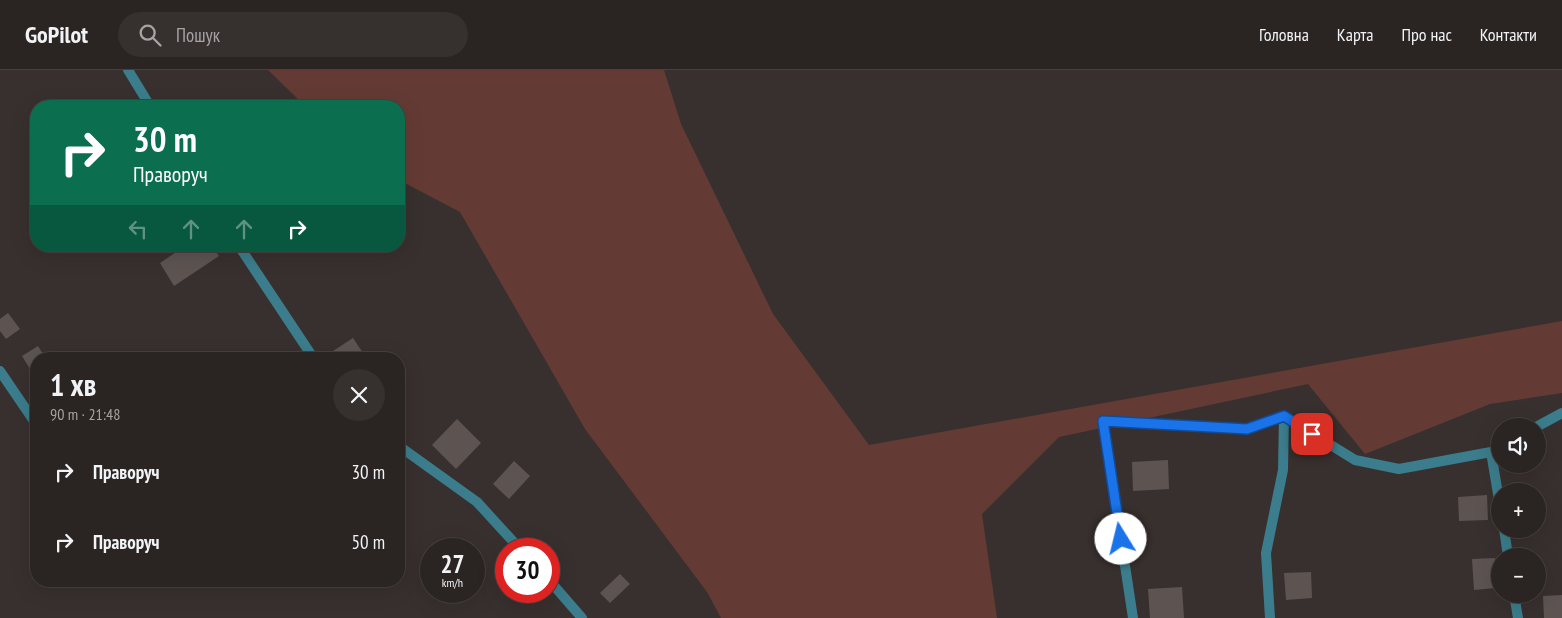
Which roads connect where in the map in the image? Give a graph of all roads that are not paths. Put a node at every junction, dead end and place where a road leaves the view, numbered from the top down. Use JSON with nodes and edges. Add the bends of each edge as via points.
{"nodes":[{"id":1,"x":128,"y":70,"type":"edge"},
{"id":2,"x":146,"y":100,"type":"edge"},
{"id":3,"x":243,"y":252,"type":"edge"},
{"id":4,"x":309,"y":352,"type":"edge"},
{"id":5,"x":0,"y":371,"type":"edge"},
{"id":6,"x":1562,"y":412,"type":"edge"},
{"id":7,"x":30,"y":415,"type":"edge"},
{"id":8,"x":1284,"y":416,"type":"junction"},
{"id":9,"x":1546,"y":421,"type":"edge"},
{"id":10,"x":405,"y":450,"type":"edge"},
{"id":11,"x":1491,"y":451,"type":"edge"},
{"id":12,"x":510,"y":538,"type":"edge"},
{"id":13,"x":560,"y":593,"type":"edge"},
{"id":14,"x":1516,"y":603,"type":"edge"},
{"id":15,"x":582,"y":618,"type":"edge"},
{"id":16,"x":1133,"y":618,"type":"edge"},
{"id":17,"x":1270,"y":618,"type":"edge"},
{"id":18,"x":1518,"y":618,"type":"edge"}],
"edges":[{"from":1,"to":2,"type":"street"},
{"from":3,"to":4,"type":"street"},
{"from":5,"to":7,"type":"street"},
{"from":6,"to":9,"type":"street"},
{"from":8,"to":11,"type":"street","via":[[1355,460],[1399,469]]},
{"from":8,"to":16,"type":"street","via":[[1247,429],[1103,421]]},
{"from":8,"to":17,"type":"street","via":[[1283,470],[1266,552]]},
{"from":10,"to":12,"type":"street","via":[[476,502]]},
{"from":13,"to":15,"type":"street"},
{"from":14,"to":18,"type":"street"}]}
